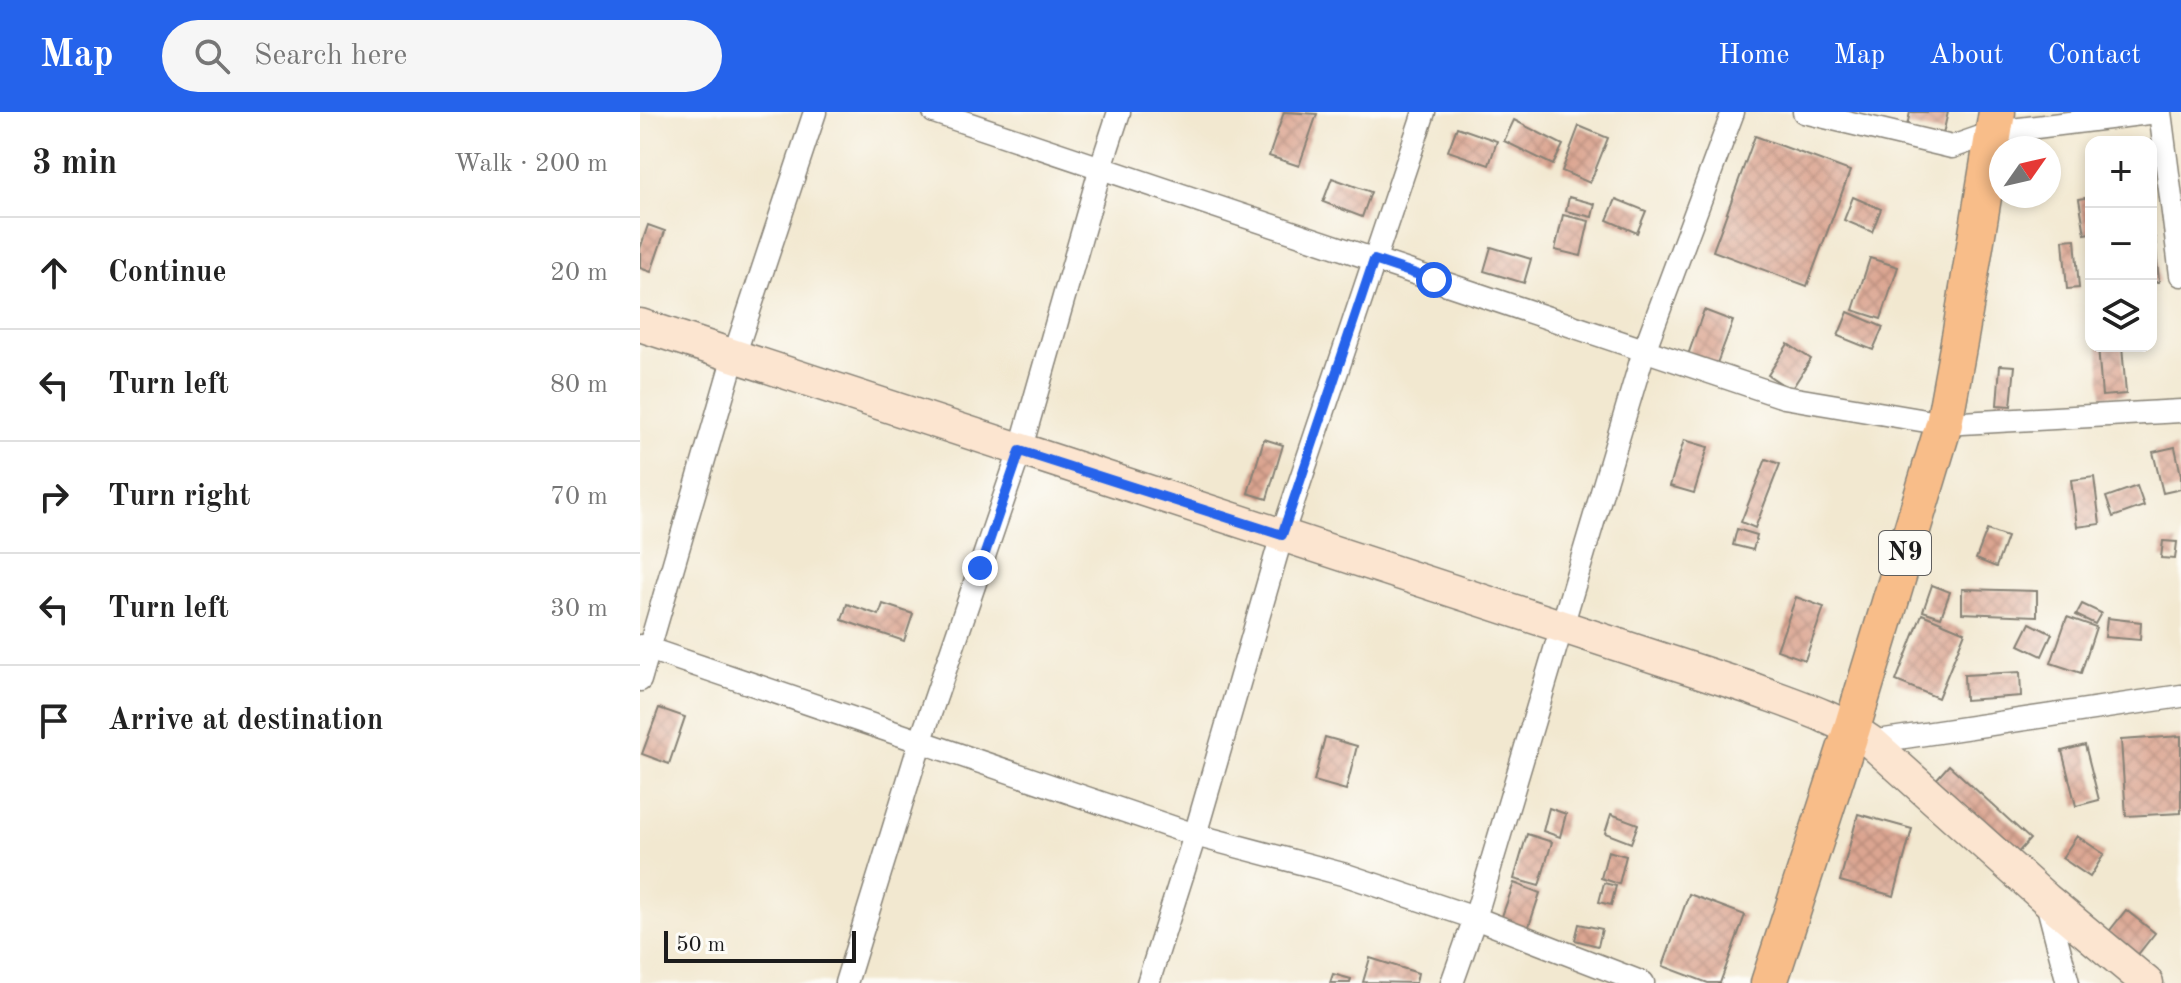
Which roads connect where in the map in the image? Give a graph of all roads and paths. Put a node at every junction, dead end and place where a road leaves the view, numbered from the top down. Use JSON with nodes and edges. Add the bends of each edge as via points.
{"nodes":[{"id":1,"x":815,"y":112,"type":"edge"},
{"id":2,"x":934,"y":112,"type":"edge"},
{"id":3,"x":1119,"y":112,"type":"edge"},
{"id":4,"x":1424,"y":112,"type":"edge"},
{"id":5,"x":1733,"y":112,"type":"edge"},
{"id":6,"x":1804,"y":112,"type":"edge"},
{"id":7,"x":2158,"y":112,"type":"edge"},
{"id":8,"x":1996,"y":122,"type":"edge"},
{"id":9,"x":1101,"y":167,"type":"junction"},
{"id":10,"x":1374,"y":260,"type":"junction"},
{"id":11,"x":2181,"y":275,"type":"edge"},
{"id":12,"x":640,"y":325,"type":"edge"},
{"id":13,"x":1644,"y":351,"type":"junction"},
{"id":14,"x":734,"y":356,"type":"junction"},
{"id":15,"x":2181,"y":411,"type":"edge"},
{"id":16,"x":1944,"y":424,"type":"junction"},
{"id":17,"x":1020,"y":451,"type":"junction"},
{"id":18,"x":1282,"y":535,"type":"junction"},
{"id":19,"x":1562,"y":627,"type":"junction"},
{"id":20,"x":645,"y":647,"type":"edge"},
{"id":21,"x":640,"y":680,"type":"edge"},
{"id":22,"x":2181,"y":696,"type":"edge"},
{"id":23,"x":1861,"y":735,"type":"junction"},
{"id":24,"x":920,"y":743,"type":"junction"},
{"id":25,"x":1195,"y":835,"type":"junction"},
{"id":26,"x":2046,"y":899,"type":"junction"},
{"id":27,"x":1475,"y":918,"type":"junction"},
{"id":28,"x":846,"y":983,"type":"edge"},
{"id":29,"x":1148,"y":983,"type":"edge"},
{"id":30,"x":1452,"y":983,"type":"edge"},
{"id":31,"x":1643,"y":983,"type":"edge"},
{"id":32,"x":1769,"y":983,"type":"edge"},
{"id":33,"x":2068,"y":983,"type":"edge"},
{"id":34,"x":2147,"y":983,"type":"edge"}],
"edges":[{"from":1,"to":14,"type":"street"},
{"from":2,"to":9,"type":"street"},
{"from":3,"to":9,"type":"street"},
{"from":4,"to":10,"type":"street"},
{"from":5,"to":13,"type":"street"},
{"from":6,"to":8,"type":"street","via":[[1952,147]]},
{"from":7,"to":8,"type":"street"},
{"from":7,"to":11,"type":"street"},
{"from":8,"to":16,"type":"main road","number":"N9"},
{"from":9,"to":10,"type":"street"},
{"from":9,"to":17,"type":"street"},
{"from":10,"to":13,"type":"street"},
{"from":10,"to":18,"type":"street"},
{"from":12,"to":14,"type":"street"},
{"from":13,"to":16,"type":"street","via":[[1784,397]]},
{"from":13,"to":19,"type":"street"},
{"from":14,"to":17,"type":"street"},
{"from":14,"to":20,"type":"street"},
{"from":15,"to":16,"type":"street"},
{"from":16,"to":23,"type":"main road","number":"N9"},
{"from":17,"to":18,"type":"street"},
{"from":17,"to":24,"type":"street"},
{"from":18,"to":19,"type":"street"},
{"from":18,"to":25,"type":"street"},
{"from":19,"to":23,"type":"street","via":[[1753,689]]},
{"from":19,"to":27,"type":"street"},
{"from":20,"to":21,"type":"street"},
{"from":20,"to":24,"type":"street"},
{"from":22,"to":23,"type":"street"},
{"from":23,"to":26,"type":"street"},
{"from":23,"to":32,"type":"main road","number":"N9"},
{"from":24,"to":25,"type":"street"},
{"from":24,"to":28,"type":"street"},
{"from":25,"to":27,"type":"street","via":[[1346,875]]},
{"from":25,"to":29,"type":"street"},
{"from":26,"to":33,"type":"street"},
{"from":26,"to":34,"type":"street"},
{"from":27,"to":30,"type":"street"},
{"from":27,"to":31,"type":"street"}]}
